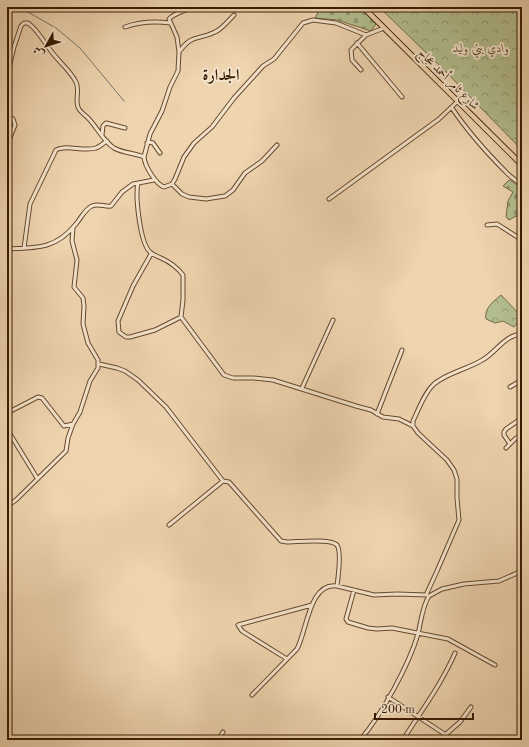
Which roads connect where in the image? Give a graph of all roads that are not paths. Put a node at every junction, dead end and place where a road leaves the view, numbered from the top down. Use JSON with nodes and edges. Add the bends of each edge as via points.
{"nodes":[{"id":1,"x":190,"y":7,"type":"edge"},
{"id":2,"x":363,"y":7,"type":"edge"},
{"id":3,"x":234,"y":15,"type":"dead end"},
{"id":4,"x":170,"y":23,"type":"junction"},
{"id":5,"x":125,"y":27,"type":"dead end"},
{"id":6,"x":384,"y":28,"type":"junction"},
{"id":7,"x":366,"y":35,"type":"junction"},
{"id":8,"x":357,"y":43,"type":"junction"},
{"id":9,"x":179,"y":52,"type":"junction"},
{"id":10,"x":361,"y":70,"type":"dead end"},
{"id":11,"x":7,"y":71,"type":"edge"},
{"id":12,"x":402,"y":97,"type":"dead end"},
{"id":13,"x":458,"y":102,"type":"junction"},
{"id":14,"x":452,"y":108,"type":"junction"},
{"id":15,"x":7,"y":116,"type":"edge"},
{"id":16,"x":125,"y":128,"type":"dead end"},
{"id":17,"x":102,"y":135,"type":"junction"},
{"id":18,"x":107,"y":141,"type":"junction"},
{"id":19,"x":147,"y":143,"type":"junction"},
{"id":20,"x":277,"y":145,"type":"dead end"},
{"id":21,"x":7,"y":146,"type":"edge"},
{"id":22,"x":160,"y":153,"type":"dead end"},
{"id":23,"x":144,"y":157,"type":"junction"},
{"id":24,"x":522,"y":165,"type":"edge"},
{"id":25,"x":522,"y":178,"type":"edge"},
{"id":26,"x":154,"y":180,"type":"junction"},
{"id":27,"x":518,"y":182,"type":"junction"},
{"id":28,"x":138,"y":183,"type":"junction"},
{"id":29,"x":172,"y":184,"type":"junction"},
{"id":30,"x":522,"y":186,"type":"edge"},
{"id":31,"x":329,"y":199,"type":"dead end"},
{"id":32,"x":487,"y":225,"type":"dead end"},
{"id":33,"x":73,"y":228,"type":"junction"},
{"id":34,"x":522,"y":240,"type":"edge"},
{"id":35,"x":24,"y":248,"type":"junction"},
{"id":36,"x":7,"y":249,"type":"edge"},
{"id":37,"x":151,"y":254,"type":"junction"},
{"id":38,"x":180,"y":317,"type":"junction"},
{"id":39,"x":333,"y":320,"type":"dead end"},
{"id":40,"x":522,"y":334,"type":"edge"},
{"id":41,"x":402,"y":350,"type":"dead end"},
{"id":42,"x":99,"y":364,"type":"junction"},
{"id":43,"x":522,"y":380,"type":"edge"},
{"id":44,"x":510,"y":387,"type":"dead end"},
{"id":45,"x":302,"y":388,"type":"junction"},
{"id":46,"x":7,"y":413,"type":"edge"},
{"id":47,"x":377,"y":414,"type":"junction"},
{"id":48,"x":522,"y":418,"type":"edge"},
{"id":49,"x":73,"y":424,"type":"junction"},
{"id":50,"x":412,"y":426,"type":"junction"},
{"id":51,"x":7,"y":430,"type":"edge"},
{"id":52,"x":522,"y":436,"type":"edge"},
{"id":53,"x":510,"y":444,"type":"junction"},
{"id":54,"x":506,"y":448,"type":"dead end"},
{"id":55,"x":37,"y":478,"type":"junction"},
{"id":56,"x":223,"y":480,"type":"junction"},
{"id":57,"x":7,"y":506,"type":"edge"},
{"id":58,"x":169,"y":525,"type":"dead end"},
{"id":59,"x":522,"y":571,"type":"edge"},
{"id":60,"x":338,"y":586,"type":"junction"},
{"id":61,"x":354,"y":590,"type":"junction"},
{"id":62,"x":427,"y":595,"type":"junction"},
{"id":63,"x":312,"y":605,"type":"junction"},
{"id":64,"x":418,"y":634,"type":"junction"},
{"id":65,"x":454,"y":653,"type":"dead end"},
{"id":66,"x":287,"y":659,"type":"junction"},
{"id":67,"x":495,"y":665,"type":"dead end"},
{"id":68,"x":252,"y":695,"type":"dead end"},
{"id":69,"x":388,"y":697,"type":"junction"},
{"id":70,"x":471,"y":707,"type":"dead end"},
{"id":71,"x":418,"y":716,"type":"junction"},
{"id":72,"x":223,"y":732,"type":"dead end"},
{"id":73,"x":445,"y":735,"type":"junction"},
{"id":74,"x":218,"y":740,"type":"edge"},
{"id":75,"x":360,"y":740,"type":"edge"},
{"id":76,"x":403,"y":740,"type":"edge"},
{"id":77,"x":449,"y":740,"type":"edge"}],
"edges":[{"from":1,"to":4,"type":"street","via":[[169,18]]},
{"from":2,"to":6,"type":"main road","name":"شارع ثامر أحمد عجاج"},
{"from":3,"to":9,"type":"street","via":[[217,31],[192,38]]},
{"from":4,"to":5,"type":"street","via":[[157,21]]},
{"from":4,"to":9,"type":"street","via":[[177,34]]},
{"from":6,"to":7,"type":"street"},
{"from":6,"to":13,"type":"main road","name":"شارع ثامر أحمد عجاج"},
{"from":7,"to":8,"type":"street"},
{"from":7,"to":29,"type":"street","via":[[336,23],[313,20],[303,23],[274,59],[263,66],[212,127],[194,143],[184,157]]},
{"from":8,"to":10,"type":"street","via":[[350,55]]},
{"from":8,"to":12,"type":"street"},
{"from":9,"to":19,"type":"street","via":[[178,71]]},
{"from":11,"to":17,"type":"street","via":[[21,26],[28,23],[38,32],[76,82],[78,108]]},
{"from":13,"to":14,"type":"street"},
{"from":13,"to":24,"type":"main road","name":"شارع ثامر أحمد عجاج"},
{"from":14,"to":27,"type":"street","via":[[481,147]]},
{"from":14,"to":31,"type":"street"},
{"from":15,"to":21,"type":"street","via":[[13,118],[16,125]]},
{"from":16,"to":17,"type":"street","via":[[106,123]]},
{"from":17,"to":18,"type":"street"},
{"from":18,"to":23,"type":"street","via":[[115,148]]},
{"from":18,"to":35,"type":"street","via":[[95,148],[56,150],[30,204]]},
{"from":19,"to":22,"type":"street","via":[[153,143]]},
{"from":19,"to":23,"type":"street"},
{"from":20,"to":29,"type":"street","via":[[262,161],[245,173],[233,190],[225,196],[188,198]]},
{"from":23,"to":26,"type":"street"},
{"from":25,"to":27,"type":"street"},
{"from":26,"to":28,"type":"street"},
{"from":26,"to":29,"type":"street","via":[[164,187]]},
{"from":27,"to":30,"type":"street"},
{"from":28,"to":33,"type":"street","via":[[122,192],[111,206],[94,205],[89,208]]},
{"from":28,"to":37,"type":"street","via":[[139,220],[147,250]]},
{"from":32,"to":34,"type":"street","via":[[497,224]]},
{"from":33,"to":35,"type":"street","via":[[53,244]]},
{"from":33,"to":42,"type":"street","via":[[72,241],[77,260],[74,287],[83,298],[82,320],[86,338]]},
{"from":35,"to":36,"type":"street"},
{"from":37,"to":38,"type":"street","via":[[173,264],[183,275]]},
{"from":37,"to":38,"type":"street","via":[[133,286],[118,321],[119,332],[130,337],[155,330]]},
{"from":38,"to":45,"type":"street","via":[[228,378],[263,378]]},
{"from":39,"to":45,"type":"street"},
{"from":40,"to":50,"type":"street","via":[[504,342],[484,359],[434,384],[428,391]]},
{"from":41,"to":47,"type":"street"},
{"from":42,"to":49,"type":"street"},
{"from":42,"to":56,"type":"street","via":[[125,371],[142,384],[166,407]]},
{"from":43,"to":44,"type":"street"},
{"from":45,"to":47,"type":"street"},
{"from":46,"to":49,"type":"street","via":[[38,397],[42,398],[64,426]]},
{"from":47,"to":50,"type":"street","via":[[385,418],[399,419]]},
{"from":48,"to":53,"type":"street","via":[[504,432]]},
{"from":49,"to":55,"type":"street","via":[[66,451]]},
{"from":50,"to":62,"type":"street","via":[[447,460],[457,479],[459,520]]},
{"from":51,"to":55,"type":"street"},
{"from":52,"to":53,"type":"street"},
{"from":53,"to":54,"type":"street"},
{"from":55,"to":57,"type":"street"},
{"from":56,"to":58,"type":"street"},
{"from":56,"to":60,"type":"street","via":[[229,482],[281,541],[326,541],[336,544],[339,551]]},
{"from":59,"to":62,"type":"street","via":[[499,581],[464,584]]},
{"from":60,"to":61,"type":"street"},
{"from":60,"to":63,"type":"street","via":[[326,588],[318,594]]},
{"from":61,"to":62,"type":"street","via":[[374,595]]},
{"from":61,"to":64,"type":"street","via":[[347,621],[368,628],[392,628]]},
{"from":62,"to":64,"type":"street"},
{"from":63,"to":66,"type":"street","via":[[301,642]]},
{"from":63,"to":66,"type":"street","via":[[238,624],[242,631]]},
{"from":64,"to":67,"type":"street","via":[[448,639]]},
{"from":64,"to":69,"type":"street","via":[[404,669]]},
{"from":65,"to":71,"type":"street","via":[[436,690]]},
{"from":66,"to":68,"type":"street"},
{"from":69,"to":71,"type":"street"},
{"from":69,"to":75,"type":"street","via":[[369,730]]},
{"from":70,"to":73,"type":"street","via":[[460,722]]},
{"from":71,"to":73,"type":"street"},
{"from":71,"to":76,"type":"street"},
{"from":72,"to":74,"type":"street"},
{"from":73,"to":77,"type":"street"}]}
